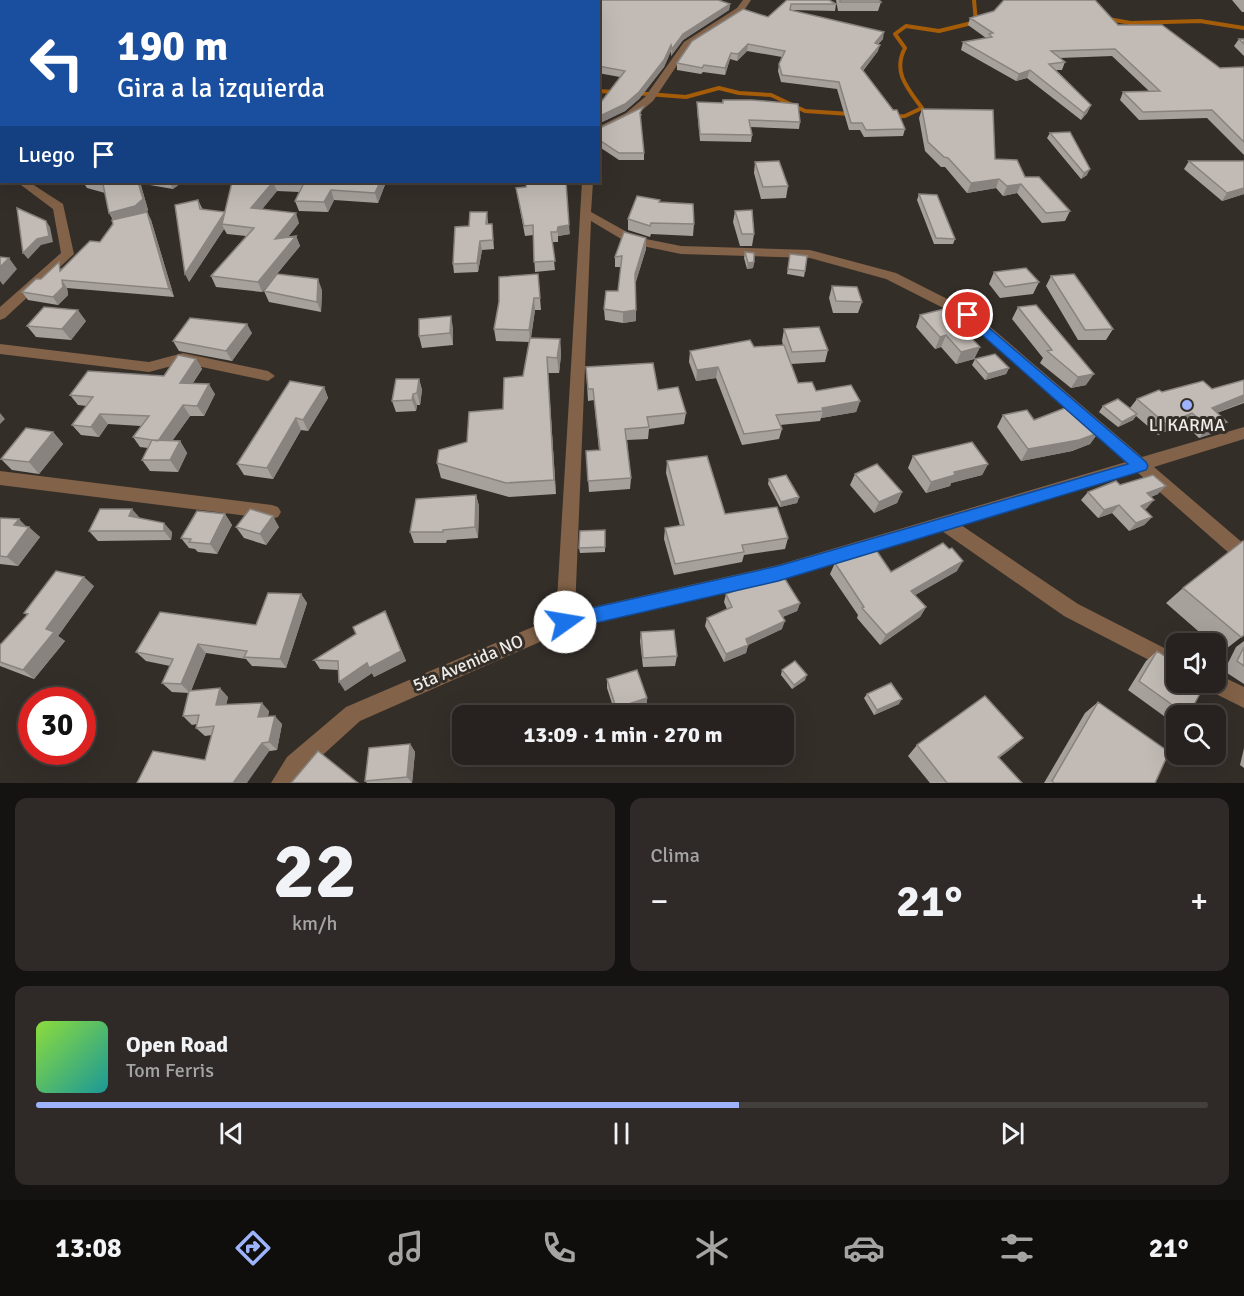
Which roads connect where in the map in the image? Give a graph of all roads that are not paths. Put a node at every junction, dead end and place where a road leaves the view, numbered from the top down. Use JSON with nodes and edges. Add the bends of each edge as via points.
{"nodes":[{"id":1,"x":747,"y":0,"type":"edge"},
{"id":2,"x":600,"y":130,"type":"edge"},
{"id":3,"x":23,"y":183,"type":"edge"},
{"id":4,"x":587,"y":183,"type":"edge"},
{"id":5,"x":587,"y":214,"type":"junction"},
{"id":6,"x":0,"y":315,"type":"edge"},
{"id":7,"x":0,"y":349,"type":"edge"},
{"id":8,"x":268,"y":376,"type":"dead end"},
{"id":9,"x":1244,"y":433,"type":"edge"},
{"id":10,"x":1141,"y":466,"type":"junction"},
{"id":11,"x":0,"y":478,"type":"edge"},
{"id":12,"x":272,"y":512,"type":"dead end"},
{"id":13,"x":944,"y":524,"type":"junction"},
{"id":14,"x":1244,"y":555,"type":"edge"},
{"id":15,"x":565,"y":622,"type":"junction"},
{"id":16,"x":1166,"y":659,"type":"edge"},
{"id":17,"x":1226,"y":689,"type":"edge"},
{"id":18,"x":1244,"y":698,"type":"edge"},
{"id":19,"x":282,"y":783,"type":"edge"}],
"edges":[{"from":1,"to":2,"type":"street","via":[[740,10],[687,44],[652,95],[630,115]]},
{"from":3,"to":6,"type":"street","via":[[59,207],[68,254]]},
{"from":4,"to":5,"type":"street"},
{"from":5,"to":10,"type":"street","via":[[632,240],[681,250],[810,255],[891,276],[968,315]]},
{"from":5,"to":15,"type":"street"},
{"from":7,"to":8,"type":"street","via":[[149,367],[183,358]]},
{"from":9,"to":10,"type":"street","name":"5ta Avenida NO"},
{"from":10,"to":13,"type":"street","name":"5ta Avenida NO"},
{"from":10,"to":14,"type":"street"},
{"from":11,"to":12,"type":"street"},
{"from":13,"to":15,"type":"street","name":"5ta Avenida NO","via":[[778,573]]},
{"from":13,"to":16,"type":"street","via":[[1071,610]]},
{"from":15,"to":19,"type":"street","name":"5ta Avenida NO","via":[[353,714],[295,765]]},
{"from":17,"to":18,"type":"street"}]}
